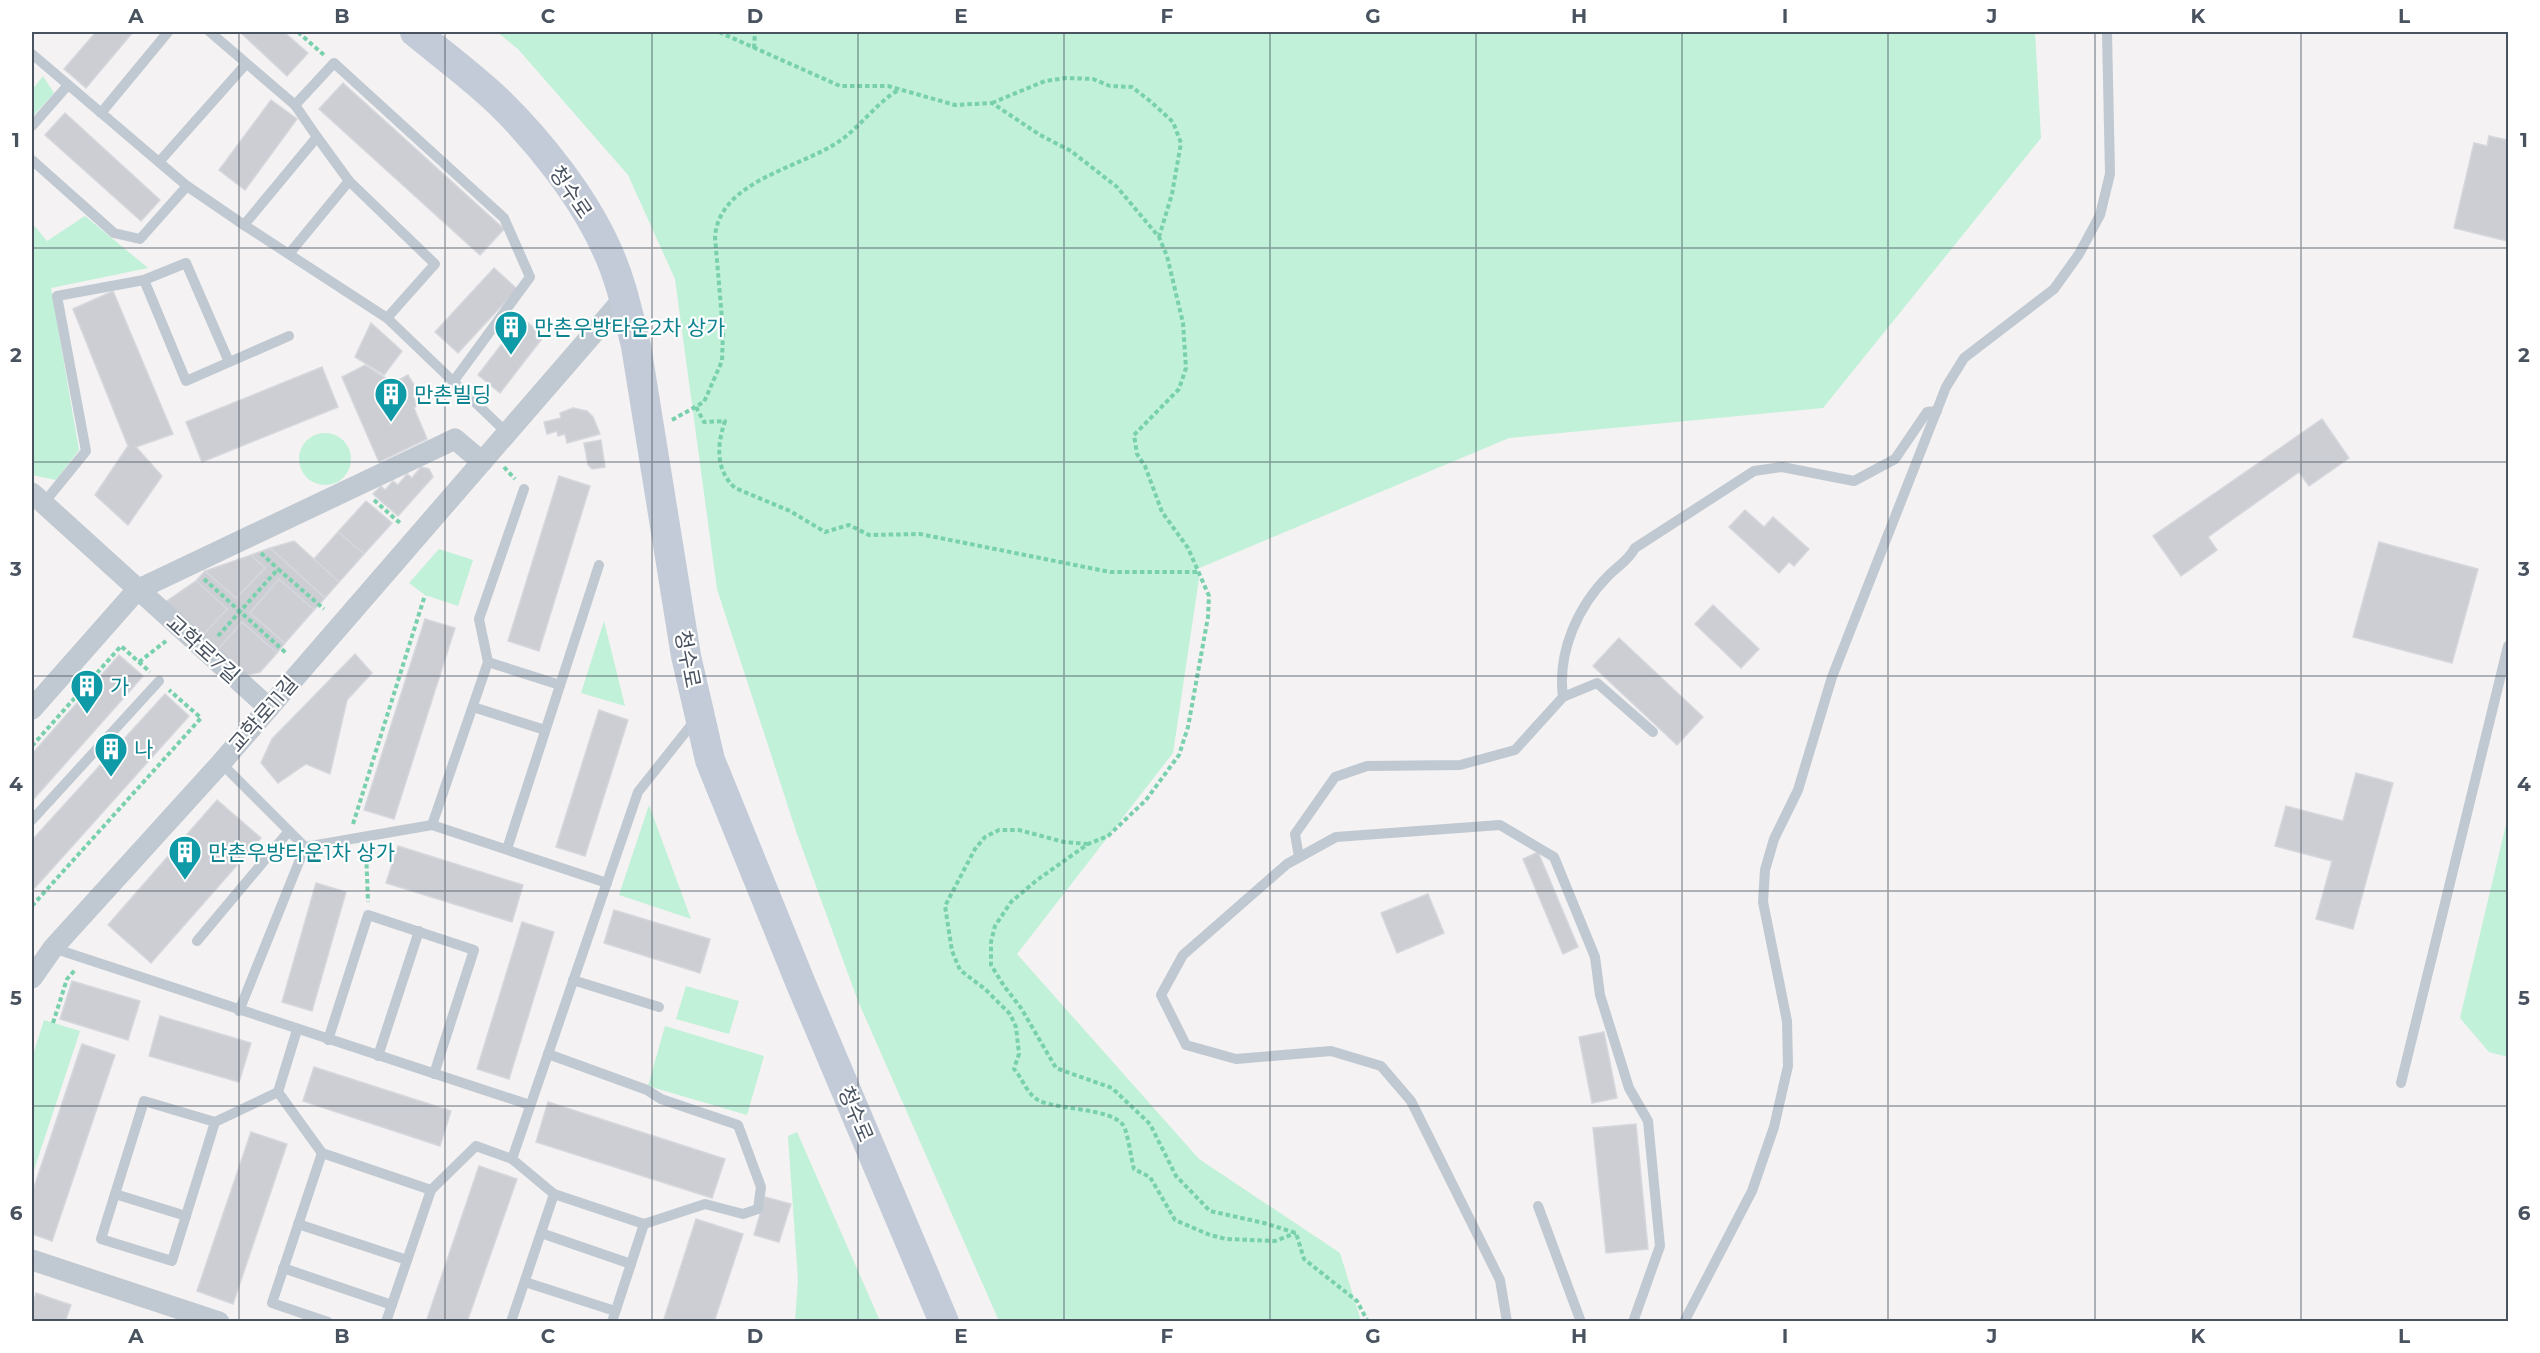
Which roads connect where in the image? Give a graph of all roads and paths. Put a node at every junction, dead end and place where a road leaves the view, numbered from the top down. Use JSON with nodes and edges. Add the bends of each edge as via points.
{"nodes":[{"id":1,"x":168,"y":32,"type":"edge"},
{"id":2,"x":210,"y":32,"type":"edge"},
{"id":3,"x":298,"y":32,"type":"edge"},
{"id":4,"x":415,"y":32,"type":"edge"},
{"id":5,"x":719,"y":32,"type":"edge"},
{"id":6,"x":755,"y":32,"type":"edge"},
{"id":7,"x":2107,"y":32,"type":"edge"},
{"id":8,"x":754,"y":48,"type":"junction"},
{"id":9,"x":32,"y":54,"type":"edge"},
{"id":10,"x":334,"y":63,"type":"junction"},
{"id":11,"x":246,"y":64,"type":"junction"},
{"id":12,"x":68,"y":85,"type":"junction"},
{"id":13,"x":900,"y":89,"type":"junction"},
{"id":14,"x":992,"y":103,"type":"junction"},
{"id":15,"x":295,"y":105,"type":"junction"},
{"id":16,"x":101,"y":113,"type":"junction"},
{"id":17,"x":32,"y":126,"type":"edge"},
{"id":18,"x":317,"y":136,"type":"junction"},
{"id":19,"x":32,"y":160,"type":"edge"},
{"id":20,"x":159,"y":162,"type":"junction"},
{"id":21,"x":349,"y":181,"type":"junction"},
{"id":22,"x":188,"y":186,"type":"junction"},
{"id":23,"x":244,"y":225,"type":"junction"},
{"id":24,"x":1159,"y":237,"type":"junction"},
{"id":25,"x":289,"y":254,"type":"junction"},
{"id":26,"x":144,"y":280,"type":"junction"},
{"id":27,"x":624,"y":298,"type":"junction"},
{"id":28,"x":387,"y":318,"type":"junction"},
{"id":29,"x":289,"y":336,"type":"dead end"},
{"id":30,"x":230,"y":362,"type":"junction"},
{"id":31,"x":453,"y":382,"type":"junction"},
{"id":32,"x":696,"y":407,"type":"junction"},
{"id":33,"x":1937,"y":411,"type":"junction"},
{"id":34,"x":650,"y":432,"type":"junction"},
{"id":35,"x":507,"y":433,"type":"junction"},
{"id":36,"x":490,"y":462,"type":"junction"},
{"id":37,"x":358,"y":486,"type":"junction"},
{"id":38,"x":524,"y":489,"type":"joint"},
{"id":39,"x":37,"y":499,"type":"edge"},
{"id":40,"x":400,"y":523,"type":"dead end"},
{"id":41,"x":599,"y":565,"type":"dead end"},
{"id":42,"x":189,"y":566,"type":"junction"},
{"id":43,"x":1200,"y":572,"type":"junction"},
{"id":44,"x":137,"y":590,"type":"junction"},
{"id":45,"x":425,"y":595,"type":"dead end"},
{"id":46,"x":324,"y":609,"type":"dead end"},
{"id":47,"x":240,"y":612,"type":"junction"},
{"id":48,"x":166,"y":641,"type":"dead end"},
{"id":49,"x":2508,"y":646,"type":"edge"},
{"id":50,"x":205,"y":651,"type":"junction"},
{"id":51,"x":286,"y":653,"type":"dead end"},
{"id":52,"x":139,"y":662,"type":"dead end"},
{"id":53,"x":488,"y":662,"type":"junction"},
{"id":54,"x":2505,"y":679,"type":"edge"},
{"id":55,"x":159,"y":681,"type":"dead end"},
{"id":56,"x":560,"y":685,"type":"junction"},
{"id":57,"x":1563,"y":697,"type":"junction"},
{"id":58,"x":472,"y":707,"type":"junction"},
{"id":59,"x":269,"y":708,"type":"junction"},
{"id":60,"x":32,"y":709,"type":"edge"},
{"id":61,"x":699,"y":714,"type":"junction"},
{"id":62,"x":545,"y":730,"type":"junction"},
{"id":63,"x":1653,"y":732,"type":"dead end"},
{"id":64,"x":221,"y":763,"type":"junction"},
{"id":65,"x":32,"y":820,"type":"edge"},
{"id":66,"x":432,"y":825,"type":"junction"},
{"id":67,"x":289,"y":831,"type":"junction"},
{"id":68,"x":365,"y":836,"type":"junction"},
{"id":69,"x":348,"y":839,"type":"junction"},
{"id":70,"x":1088,"y":844,"type":"junction"},
{"id":71,"x":305,"y":847,"type":"junction"},
{"id":72,"x":507,"y":849,"type":"junction"},
{"id":73,"x":1299,"y":857,"type":"junction"},
{"id":74,"x":607,"y":883,"type":"junction"},
{"id":75,"x":368,"y":915,"type":"junction"},
{"id":76,"x":418,"y":932,"type":"junction"},
{"id":77,"x":197,"y":941,"type":"dead end"},
{"id":78,"x":39,"y":961,"type":"edge"},
{"id":79,"x":75,"y":970,"type":"dead end"},
{"id":80,"x":573,"y":980,"type":"junction"},
{"id":81,"x":659,"y":1007,"type":"dead end"},
{"id":82,"x":239,"y":1011,"type":"junction"},
{"id":83,"x":53,"y":1023,"type":"dead end"},
{"id":84,"x":297,"y":1030,"type":"junction"},
{"id":85,"x":328,"y":1040,"type":"junction"},
{"id":86,"x":548,"y":1054,"type":"junction"},
{"id":87,"x":378,"y":1056,"type":"junction"},
{"id":88,"x":434,"y":1074,"type":"junction"},
{"id":89,"x":2401,"y":1083,"type":"dead end"},
{"id":90,"x":278,"y":1092,"type":"junction"},
{"id":91,"x":530,"y":1105,"type":"junction"},
{"id":92,"x":215,"y":1122,"type":"junction"},
{"id":93,"x":322,"y":1153,"type":"junction"},
{"id":94,"x":512,"y":1159,"type":"junction"},
{"id":95,"x":431,"y":1190,"type":"junction"},
{"id":96,"x":115,"y":1194,"type":"junction"},
{"id":97,"x":554,"y":1194,"type":"junction"},
{"id":98,"x":1538,"y":1206,"type":"dead end"},
{"id":99,"x":186,"y":1216,"type":"junction"},
{"id":100,"x":298,"y":1224,"type":"junction"},
{"id":101,"x":644,"y":1224,"type":"junction"},
{"id":102,"x":541,"y":1233,"type":"junction"},
{"id":103,"x":1296,"y":1233,"type":"junction"},
{"id":104,"x":32,"y":1260,"type":"edge"},
{"id":105,"x":407,"y":1260,"type":"junction"},
{"id":106,"x":631,"y":1263,"type":"junction"},
{"id":107,"x":283,"y":1268,"type":"junction"},
{"id":108,"x":525,"y":1281,"type":"junction"},
{"id":109,"x":392,"y":1305,"type":"junction"},
{"id":110,"x":613,"y":1316,"type":"edge"},
{"id":111,"x":219,"y":1322,"type":"edge"},
{"id":112,"x":328,"y":1322,"type":"edge"},
{"id":113,"x":386,"y":1322,"type":"edge"},
{"id":114,"x":511,"y":1322,"type":"edge"},
{"id":115,"x":944,"y":1322,"type":"edge"},
{"id":116,"x":1368,"y":1322,"type":"edge"},
{"id":117,"x":1507,"y":1322,"type":"edge"},
{"id":118,"x":1581,"y":1322,"type":"edge"},
{"id":119,"x":1633,"y":1322,"type":"edge"},
{"id":120,"x":1684,"y":1322,"type":"edge"}],
"edges":[{"from":1,"to":16,"type":"lane"},
{"from":2,"to":11,"type":"lane"},
{"from":3,"to":10,"type":"path"},
{"from":4,"to":27,"type":"main road","name":"청수로","via":[[499,102],[534,140],[587,214],[607,250]]},
{"from":5,"to":8,"type":"path"},
{"from":6,"to":8,"type":"path"},
{"from":7,"to":33,"type":"lane","via":[[2110,174],[2100,216],[2054,289],[1964,358]]},
{"from":8,"to":13,"type":"path","via":[[840,86]]},
{"from":9,"to":12,"type":"lane"},
{"from":10,"to":15,"type":"lane"},
{"from":10,"to":31,"type":"lane","via":[[504,218],[530,277]]},
{"from":11,"to":15,"type":"lane"},
{"from":11,"to":20,"type":"lane"},
{"from":12,"to":16,"type":"lane"},
{"from":12,"to":17,"type":"lane"},
{"from":13,"to":14,"type":"path","via":[[955,105]]},
{"from":13,"to":32,"type":"path","via":[[887,96],[840,141],[758,181],[721,215],[715,237],[724,352],[704,402]]},
{"from":14,"to":24,"type":"path","via":[[1071,151],[1117,187]]},
{"from":14,"to":24,"type":"path","via":[[1045,81],[1066,78],[1132,87],[1150,101],[1173,122],[1181,143]]},
{"from":15,"to":18,"type":"lane"},
{"from":16,"to":20,"type":"lane"},
{"from":18,"to":21,"type":"lane"},
{"from":18,"to":23,"type":"lane"},
{"from":19,"to":22,"type":"lane","via":[[114,233],[140,239]]},
{"from":20,"to":22,"type":"lane"},
{"from":21,"to":25,"type":"lane"},
{"from":21,"to":28,"type":"lane","via":[[435,264]]},
{"from":22,"to":23,"type":"lane"},
{"from":23,"to":25,"type":"lane"},
{"from":24,"to":43,"type":"path","via":[[1183,323],[1185,368],[1179,389],[1134,435],[1137,454],[1162,512]]},
{"from":25,"to":28,"type":"lane"},
{"from":26,"to":30,"type":"lane","via":[[186,263]]},
{"from":26,"to":30,"type":"lane","via":[[186,381]]},
{"from":26,"to":39,"type":"lane","via":[[57,296],[86,451]]},
{"from":27,"to":34,"type":"main road","name":"청수로"},
{"from":27,"to":35,"type":"street","name":"교학로11길"},
{"from":28,"to":31,"type":"lane"},
{"from":29,"to":30,"type":"lane"},
{"from":31,"to":35,"type":"lane"},
{"from":32,"to":34,"type":"path"},
{"from":32,"to":43,"type":"path","via":[[704,422],[725,421],[718,452],[735,488],[790,511],[825,532],[849,525],[868,535],[920,534],[1110,572]]},
{"from":33,"to":57,"type":"lane","via":[[1927,412],[1895,459],[1854,481],[1782,467],[1754,471],[1635,548],[1574,622],[1560,677]]},
{"from":33,"to":120,"type":"lane","via":[[1832,677],[1798,790],[1765,870],[1763,902],[1787,1021],[1788,1066],[1774,1127],[1752,1191]]},
{"from":34,"to":61,"type":"main road","name":"청수로"},
{"from":35,"to":36,"type":"street","name":"교학로11길"},
{"from":36,"to":37,"type":"street","via":[[455,439]]},
{"from":36,"to":38,"type":"path"},
{"from":36,"to":59,"type":"street","name":"교학로11길"},
{"from":37,"to":40,"type":"path"},
{"from":37,"to":42,"type":"street"},
{"from":38,"to":53,"type":"lane","via":[[479,619]]},
{"from":39,"to":44,"type":"street","name":"교학로7길"},
{"from":41,"to":56,"type":"lane"},
{"from":42,"to":44,"type":"street"},
{"from":42,"to":47,"type":"path"},
{"from":43,"to":70,"type":"path","via":[[1209,596],[1208,617],[1188,727],[1179,755],[1146,800],[1108,836]]},
{"from":44,"to":50,"type":"street","name":"교학로7길"},
{"from":44,"to":60,"type":"street"},
{"from":45,"to":69,"type":"path"},
{"from":46,"to":47,"type":"path","via":[[278,569]]},
{"from":47,"to":50,"type":"path"},
{"from":47,"to":51,"type":"path"},
{"from":48,"to":52,"type":"path"},
{"from":49,"to":54,"type":"lane"},
{"from":50,"to":59,"type":"street","name":"교학로7길"},
{"from":53,"to":56,"type":"lane"},
{"from":53,"to":58,"type":"lane"},
{"from":54,"to":89,"type":"lane"},
{"from":55,"to":65,"type":"lane"},
{"from":56,"to":62,"type":"lane"},
{"from":57,"to":63,"type":"lane","via":[[1597,683]]},
{"from":57,"to":73,"type":"lane","via":[[1515,750],[1460,765],[1367,766],[1335,777],[1295,834]]},
{"from":58,"to":62,"type":"lane"},
{"from":58,"to":66,"type":"lane"},
{"from":59,"to":64,"type":"street","name":"교학로11길"},
{"from":61,"to":74,"type":"lane","via":[[638,792]]},
{"from":61,"to":115,"type":"main road","name":"청수로","via":[[710,760]]},
{"from":62,"to":72,"type":"lane"},
{"from":64,"to":67,"type":"lane"},
{"from":64,"to":78,"type":"street","name":"교학로11길"},
{"from":66,"to":68,"type":"lane"},
{"from":66,"to":72,"type":"lane"},
{"from":67,"to":71,"type":"lane"},
{"from":67,"to":77,"type":"lane"},
{"from":68,"to":69,"type":"lane"},
{"from":68,"to":75,"type":"path"},
{"from":69,"to":71,"type":"lane"},
{"from":70,"to":103,"type":"path","via":[[1011,902],[994,926],[991,965],[1056,1068],[1112,1088],[1150,1124],[1176,1176],[1210,1211]]},
{"from":70,"to":103,"type":"path","via":[[1019,830],[999,830],[985,837],[945,906],[952,951],[960,970],[1010,1014],[1019,1054],[1014,1069],[1031,1095],[1072,1110],[1113,1117],[1124,1126],[1134,1169],[1150,1177],[1175,1220],[1226,1239],[1275,1241]]},
{"from":71,"to":82,"type":"lane"},
{"from":72,"to":74,"type":"lane"},
{"from":73,"to":117,"type":"lane","via":[[1183,955],[1161,995],[1186,1045],[1236,1059],[1331,1051],[1381,1066],[1411,1101],[1500,1280]]},
{"from":73,"to":119,"type":"lane","via":[[1336,837],[1500,825],[1554,857],[1594,957],[1600,994],[1629,1088],[1648,1121],[1660,1246]]},
{"from":74,"to":80,"type":"lane"},
{"from":75,"to":76,"type":"lane"},
{"from":75,"to":85,"type":"lane"},
{"from":76,"to":87,"type":"lane"},
{"from":76,"to":88,"type":"lane","via":[[474,950]]},
{"from":78,"to":82,"type":"lane"},
{"from":79,"to":83,"type":"path","via":[[66,979]]},
{"from":80,"to":81,"type":"lane"},
{"from":80,"to":86,"type":"lane"},
{"from":82,"to":84,"type":"lane"},
{"from":84,"to":85,"type":"lane"},
{"from":84,"to":90,"type":"lane"},
{"from":85,"to":87,"type":"lane"},
{"from":86,"to":91,"type":"lane"},
{"from":86,"to":101,"type":"lane","via":[[738,1125],[761,1187],[758,1209],[743,1214],[705,1204]]},
{"from":87,"to":88,"type":"lane"},
{"from":88,"to":91,"type":"lane"},
{"from":90,"to":92,"type":"lane"},
{"from":90,"to":93,"type":"lane"},
{"from":91,"to":94,"type":"lane"},
{"from":92,"to":96,"type":"lane","via":[[144,1101]]},
{"from":92,"to":99,"type":"lane"},
{"from":93,"to":95,"type":"lane"},
{"from":93,"to":100,"type":"lane"},
{"from":94,"to":95,"type":"lane","via":[[476,1146]]},
{"from":94,"to":97,"type":"lane"},
{"from":95,"to":105,"type":"lane"},
{"from":96,"to":99,"type":"lane"},
{"from":96,"to":99,"type":"lane","via":[[101,1239],[172,1261]]},
{"from":97,"to":101,"type":"lane"},
{"from":97,"to":102,"type":"lane"},
{"from":98,"to":118,"type":"lane"},
{"from":100,"to":105,"type":"lane"},
{"from":100,"to":107,"type":"lane"},
{"from":101,"to":106,"type":"lane"},
{"from":102,"to":106,"type":"lane"},
{"from":102,"to":108,"type":"lane"},
{"from":103,"to":116,"type":"path","via":[[1304,1259],[1356,1301]]},
{"from":104,"to":111,"type":"street"},
{"from":105,"to":109,"type":"lane"},
{"from":106,"to":110,"type":"lane"},
{"from":107,"to":109,"type":"lane"},
{"from":107,"to":112,"type":"lane","via":[[272,1303]]},
{"from":108,"to":110,"type":"lane"},
{"from":108,"to":114,"type":"lane"},
{"from":109,"to":113,"type":"lane"}]}
